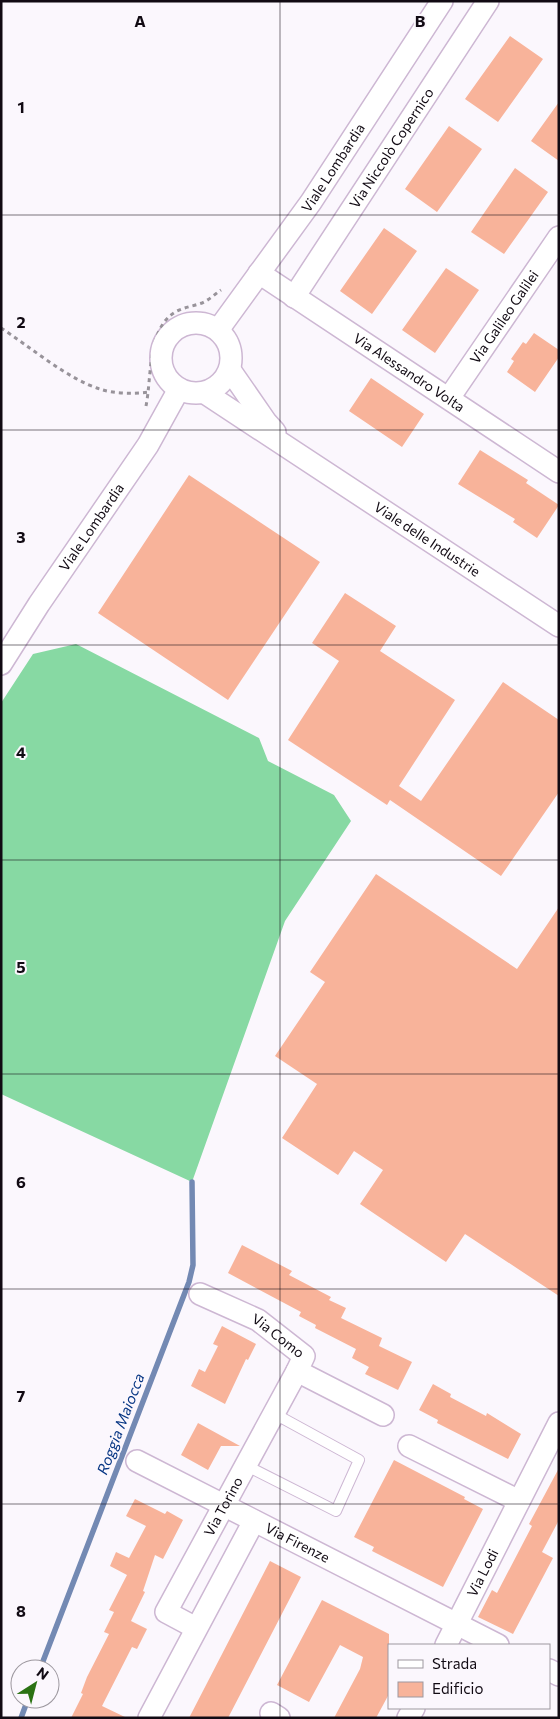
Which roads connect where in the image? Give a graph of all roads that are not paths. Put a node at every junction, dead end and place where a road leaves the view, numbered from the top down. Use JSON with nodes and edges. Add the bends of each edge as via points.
{"nodes":[{"id":1,"x":442,"y":1,"type":"edge"},
{"id":2,"x":488,"y":1,"type":"edge"},
{"id":3,"x":559,"y":237,"type":"edge"},
{"id":4,"x":259,"y":273,"type":"junction"},
{"id":5,"x":294,"y":297,"type":"junction"},
{"id":6,"x":218,"y":330,"type":"junction"},
{"id":7,"x":230,"y":370,"type":"junction"},
{"id":8,"x":179,"y":389,"type":"junction"},
{"id":9,"x":205,"y":393,"type":"junction"},
{"id":10,"x":449,"y":398,"type":"junction"},
{"id":11,"x":296,"y":453,"type":"junction"},
{"id":12,"x":559,"y":472,"type":"edge"},
{"id":13,"x":559,"y":626,"type":"edge"},
{"id":14,"x":1,"y":664,"type":"edge"},
{"id":15,"x":200,"y":1294,"type":"dead end"},
{"id":16,"x":296,"y":1370,"type":"junction"},
{"id":17,"x":273,"y":1413,"type":"junction"},
{"id":18,"x":383,"y":1415,"type":"dead end"},
{"id":19,"x":559,"y":1423,"type":"edge"},
{"id":20,"x":409,"y":1446,"type":"dead end"},
{"id":21,"x":137,"y":1461,"type":"dead end"},
{"id":22,"x":245,"y":1465,"type":"junction"},
{"id":23,"x":519,"y":1501,"type":"junction"},
{"id":24,"x":224,"y":1505,"type":"junction"},
{"id":25,"x":254,"y":1521,"type":"junction"},
{"id":26,"x":457,"y":1625,"type":"junction"},
{"id":27,"x":196,"y":1628,"type":"junction"},
{"id":28,"x":447,"y":1644,"type":"edge"},
{"id":29,"x":496,"y":1644,"type":"edge"},
{"id":30,"x":149,"y":1718,"type":"edge"}],
"edges":[{"from":1,"to":4,"type":"street","name":"Viale Lombardia","via":[[311,202]]},
{"from":2,"to":5,"type":"street","name":"Via Niccolò Copernico"},
{"from":3,"to":10,"type":"street","name":"Via Galileo Galilei"},
{"from":4,"to":5,"type":"street","name":"Via Alessandro Volta"},
{"from":4,"to":6,"type":"street","name":"Viale Lombardia"},
{"from":5,"to":10,"type":"street","name":"Via Alessandro Volta"},
{"from":6,"to":7,"type":"street","via":[[230,348]]},
{"from":6,"to":8,"type":"street","via":[[196,322],[174,330],[167,338],[161,355],[164,372]]},
{"from":7,"to":9,"type":"street","via":[[224,380]]},
{"from":7,"to":11,"type":"street","name":"Viale delle Industrie","via":[[266,422]]},
{"from":8,"to":9,"type":"street"},
{"from":8,"to":14,"type":"street","name":"Viale Lombardia","via":[[148,445]]},
{"from":9,"to":11,"type":"street","name":"Viale delle Industrie"},
{"from":10,"to":12,"type":"street","name":"Via Alessandro Volta"},
{"from":11,"to":13,"type":"street","name":"Viale delle Industrie"},
{"from":15,"to":16,"type":"street","name":"Via Como","via":[[258,1320],[304,1356]]},
{"from":16,"to":17,"type":"street","name":"Via Torino"},
{"from":16,"to":18,"type":"street","name":"Via Como"},
{"from":17,"to":22,"type":"street","name":"Via Torino"},
{"from":17,"to":22,"type":"lane","via":[[359,1460],[336,1511]]},
{"from":19,"to":23,"type":"street","name":"Via Lodi"},
{"from":20,"to":23,"type":"street"},
{"from":21,"to":24,"type":"street","name":"Via Firenze"},
{"from":22,"to":24,"type":"street","name":"Via Torino"},
{"from":23,"to":26,"type":"street","name":"Via Lodi"},
{"from":24,"to":25,"type":"street","name":"Via Firenze"},
{"from":24,"to":27,"type":"street","name":"Via Torino","via":[[166,1612]]},
{"from":25,"to":26,"type":"street","name":"Via Firenze"},
{"from":25,"to":27,"type":"street"},
{"from":26,"to":28,"type":"street","name":"Via Lodi"},
{"from":26,"to":29,"type":"street","name":"Via Firenze"},
{"from":27,"to":30,"type":"street"}]}
